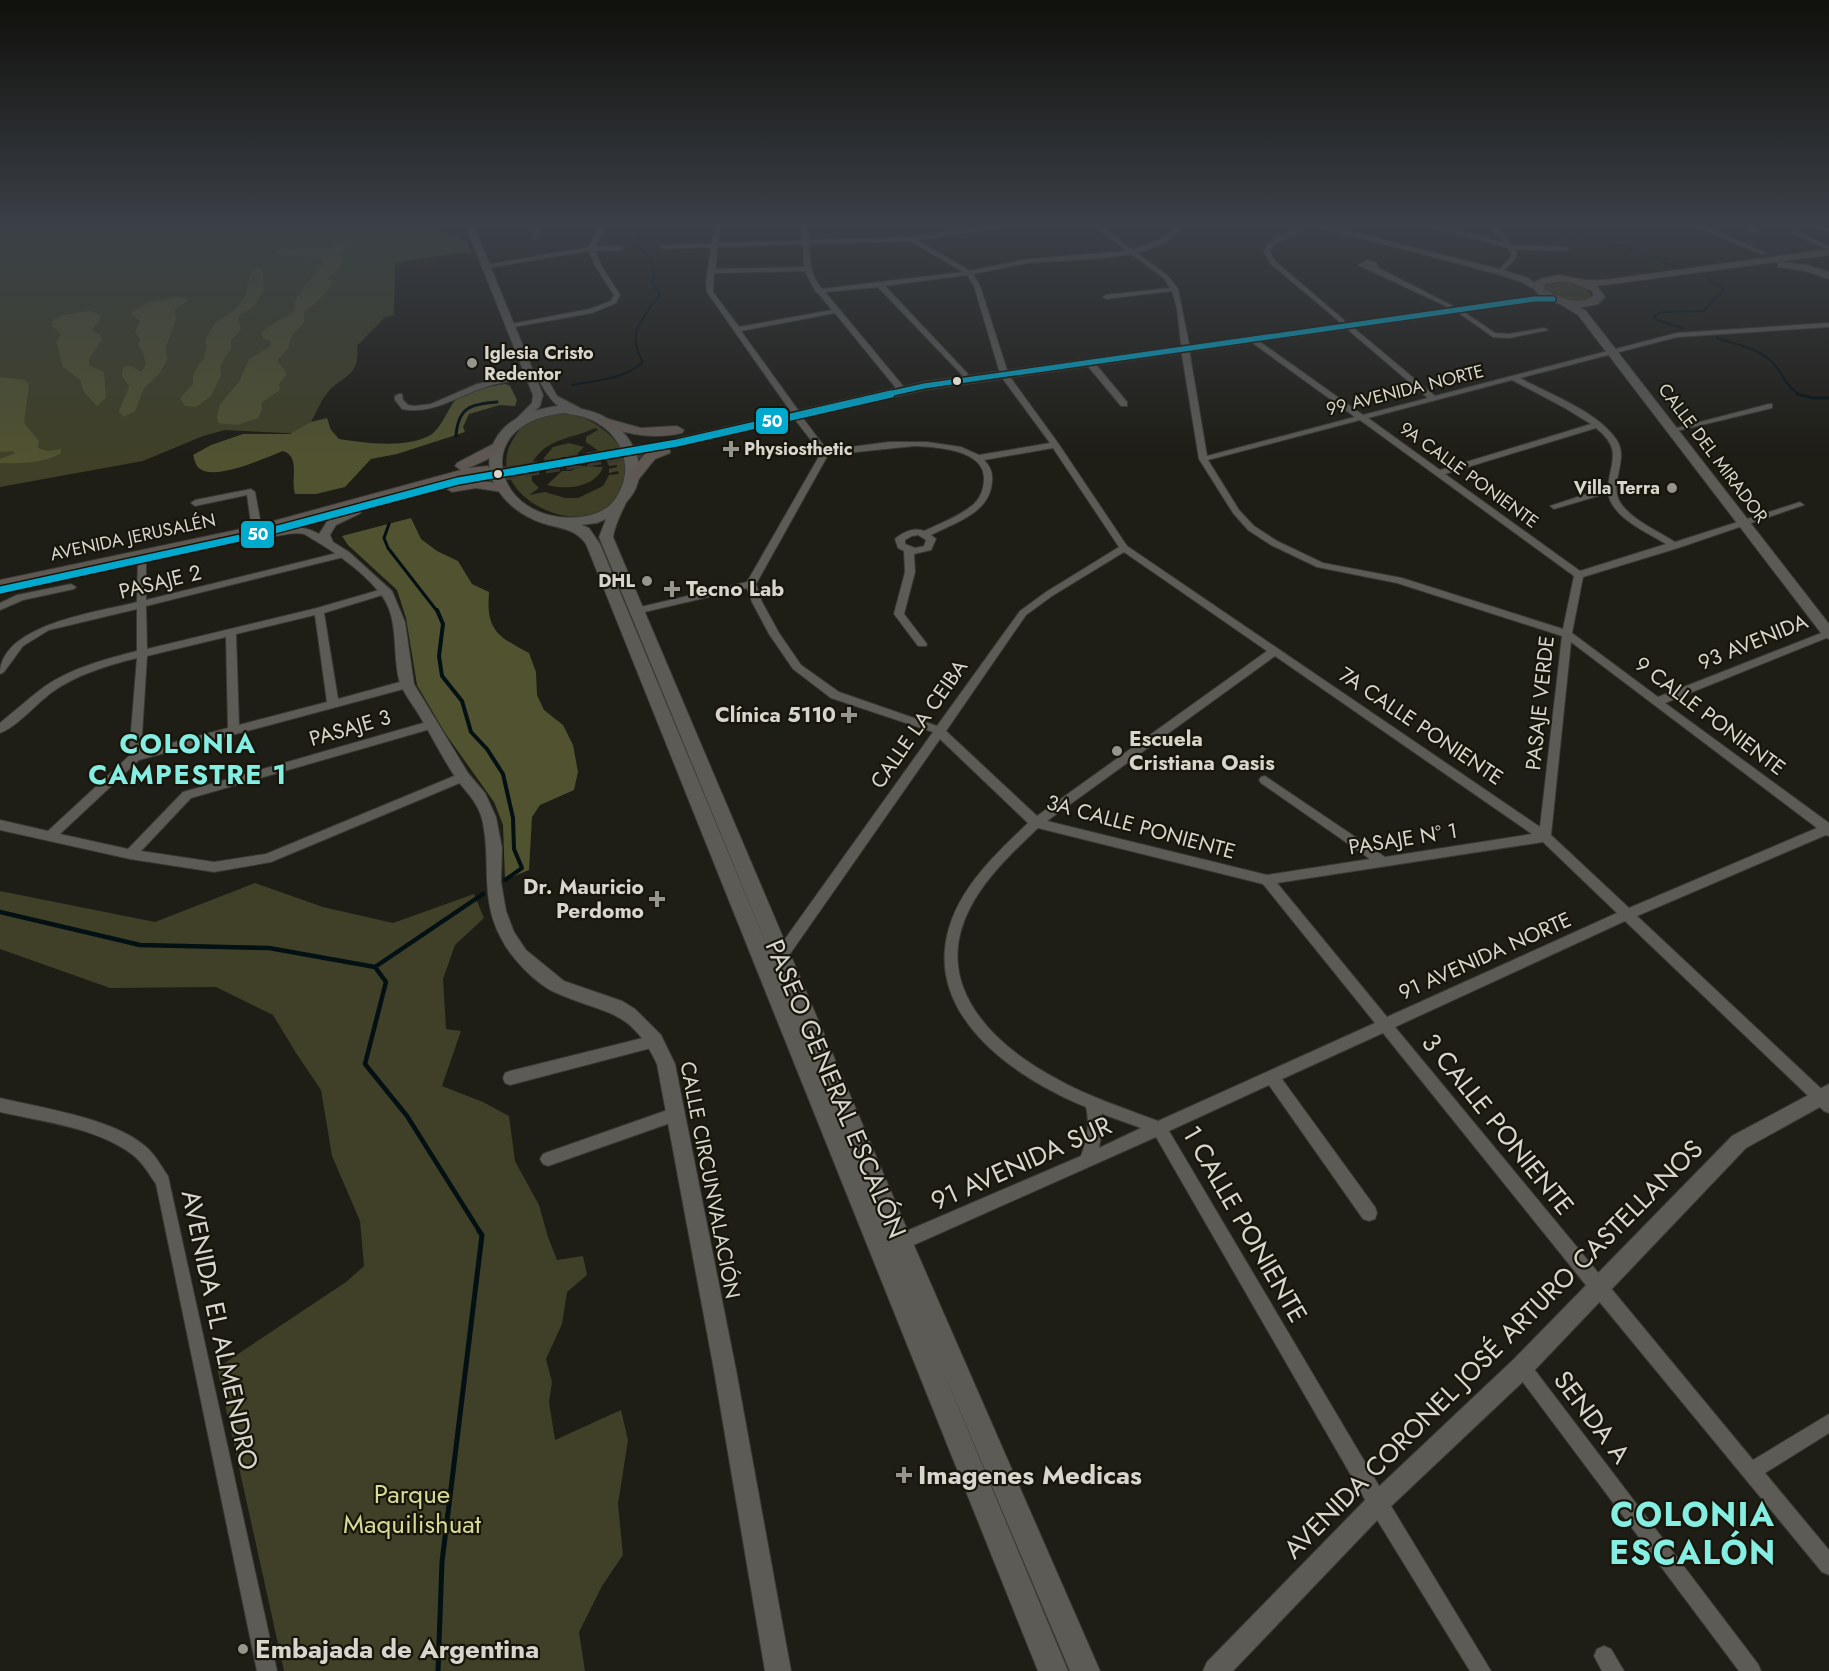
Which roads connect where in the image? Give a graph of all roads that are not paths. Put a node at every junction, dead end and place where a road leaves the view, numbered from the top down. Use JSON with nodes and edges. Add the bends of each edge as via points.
{"nodes":[{"id":1,"x":505,"y":302,"type":"edge"},
{"id":2,"x":614,"y":302,"type":"edge"},
{"id":3,"x":717,"y":302,"type":"edge"},
{"id":4,"x":828,"y":302,"type":"edge"},
{"id":5,"x":896,"y":302,"type":"edge"},
{"id":6,"x":982,"y":302,"type":"edge"},
{"id":7,"x":1177,"y":302,"type":"edge"},
{"id":8,"x":1320,"y":302,"type":"edge"},
{"id":9,"x":1442,"y":302,"type":"edge"},
{"id":10,"x":1489,"y":302,"type":"edge"},
{"id":11,"x":1508,"y":302,"type":"edge"},
{"id":12,"x":1561,"y":302,"type":"edge"},
{"id":13,"x":1591,"y":302,"type":"edge"},
{"id":14,"x":1454,"y":308,"type":"junction"},
{"id":15,"x":836,"y":311,"type":"junction"},
{"id":16,"x":1829,"y":320,"type":"edge"},
{"id":17,"x":1346,"y":323,"type":"junction"},
{"id":18,"x":515,"y":325,"type":"junction"},
{"id":19,"x":1829,"y":325,"type":"edge"},
{"id":20,"x":736,"y":330,"type":"junction"},
{"id":21,"x":1544,"y":330,"type":"dead end"},
{"id":22,"x":1748,"y":330,"type":"junction"},
{"id":23,"x":1253,"y":339,"type":"junction"},
{"id":24,"x":1185,"y":346,"type":"junction"},
{"id":25,"x":1614,"y":352,"type":"junction"},
{"id":26,"x":1090,"y":363,"type":"junction"},
{"id":27,"x":1003,"y":373,"type":"junction"},
{"id":28,"x":531,"y":375,"type":"junction"},
{"id":29,"x":964,"y":375,"type":"junction"},
{"id":30,"x":1515,"y":379,"type":"junction"},
{"id":31,"x":899,"y":386,"type":"junction"},
{"id":32,"x":399,"y":396,"type":"dead end"},
{"id":33,"x":1434,"y":399,"type":"junction"},
{"id":34,"x":1124,"y":404,"type":"dead end"},
{"id":35,"x":1768,"y":406,"type":"dead end"},
{"id":36,"x":577,"y":410,"type":"junction"},
{"id":37,"x":793,"y":410,"type":"junction"},
{"id":38,"x":1360,"y":418,"type":"junction"},
{"id":39,"x":605,"y":422,"type":"junction"},
{"id":40,"x":517,"y":423,"type":"junction"},
{"id":41,"x":1598,"y":425,"type":"junction"},
{"id":42,"x":1677,"y":429,"type":"junction"},
{"id":43,"x":1055,"y":445,"type":"junction"},
{"id":44,"x":499,"y":446,"type":"junction"},
{"id":45,"x":643,"y":446,"type":"tunnel mouth"},
{"id":46,"x":825,"y":453,"type":"junction"},
{"id":47,"x":979,"y":458,"type":"junction"},
{"id":48,"x":1203,"y":459,"type":"junction"},
{"id":49,"x":1440,"y":473,"type":"junction"},
{"id":50,"x":633,"y":477,"type":"junction"},
{"id":51,"x":502,"y":488,"type":"junction"},
{"id":52,"x":1612,"y":489,"type":"junction"},
{"id":53,"x":195,"y":503,"type":"dead end"},
{"id":54,"x":620,"y":505,"type":"junction"},
{"id":55,"x":1800,"y":505,"type":"dead end"},
{"id":56,"x":1554,"y":506,"type":"dead end"},
{"id":57,"x":355,"y":512,"type":"junction"},
{"id":58,"x":563,"y":523,"type":"junction"},
{"id":59,"x":1746,"y":523,"type":"junction"},
{"id":60,"x":278,"y":525,"type":"junction"},
{"id":61,"x":260,"y":532,"type":"junction"},
{"id":62,"x":925,"y":534,"type":"junction"},
{"id":63,"x":1675,"y":546,"type":"junction"},
{"id":64,"x":1124,"y":548,"type":"junction"},
{"id":65,"x":337,"y":550,"type":"junction"},
{"id":66,"x":909,"y":550,"type":"junction"},
{"id":67,"x":141,"y":560,"type":"junction"},
{"id":68,"x":1579,"y":575,"type":"junction"},
{"id":69,"x":751,"y":584,"type":"junction"},
{"id":70,"x":0,"y":585,"type":"edge"},
{"id":71,"x":71,"y":587,"type":"dead end"},
{"id":72,"x":0,"y":591,"type":"edge"},
{"id":73,"x":386,"y":591,"type":"junction"},
{"id":74,"x":141,"y":605,"type":"junction"},
{"id":75,"x":0,"y":608,"type":"edge"},
{"id":76,"x":319,"y":611,"type":"junction"},
{"id":77,"x":636,"y":611,"type":"junction"},
{"id":78,"x":231,"y":632,"type":"junction"},
{"id":79,"x":1829,"y":632,"type":"edge"},
{"id":80,"x":1568,"y":634,"type":"junction"},
{"id":81,"x":922,"y":644,"type":"dead end"},
{"id":82,"x":1275,"y":651,"type":"junction"},
{"id":83,"x":142,"y":654,"type":"junction"},
{"id":84,"x":0,"y":670,"type":"edge"},
{"id":85,"x":407,"y":684,"type":"junction"},
{"id":86,"x":1659,"y":700,"type":"junction"},
{"id":87,"x":333,"y":703,"type":"junction"},
{"id":88,"x":430,"y":725,"type":"junction"},
{"id":89,"x":0,"y":729,"type":"edge"},
{"id":90,"x":234,"y":729,"type":"junction"},
{"id":91,"x":938,"y":730,"type":"junction"},
{"id":92,"x":135,"y":757,"type":"junction"},
{"id":93,"x":463,"y":777,"type":"junction"},
{"id":94,"x":1265,"y":780,"type":"dead end"},
{"id":95,"x":1036,"y":823,"type":"junction"},
{"id":96,"x":0,"y":825,"type":"edge"},
{"id":97,"x":1828,"y":829,"type":"edge"},
{"id":98,"x":50,"y":836,"type":"junction"},
{"id":99,"x":1545,"y":837,"type":"junction"},
{"id":100,"x":130,"y":854,"type":"junction"},
{"id":101,"x":1383,"y":862,"type":"junction"},
{"id":102,"x":1267,"y":880,"type":"junction"},
{"id":103,"x":1626,"y":915,"type":"junction"},
{"id":104,"x":780,"y":957,"type":"junction"},
{"id":105,"x":1384,"y":1025,"type":"junction"},
{"id":106,"x":655,"y":1041,"type":"junction"},
{"id":107,"x":1272,"y":1077,"type":"junction"},
{"id":108,"x":510,"y":1078,"type":"dead end"},
{"id":109,"x":1826,"y":1098,"type":"edge"},
{"id":110,"x":1092,"y":1102,"type":"junction"},
{"id":111,"x":0,"y":1105,"type":"edge"},
{"id":112,"x":676,"y":1114,"type":"junction"},
{"id":113,"x":1160,"y":1128,"type":"junction"},
{"id":114,"x":548,"y":1158,"type":"dead end"},
{"id":115,"x":1086,"y":1161,"type":"junction"},
{"id":116,"x":1369,"y":1213,"type":"dead end"},
{"id":117,"x":901,"y":1242,"type":"junction"},
{"id":118,"x":1599,"y":1288,"type":"junction"},
{"id":119,"x":1522,"y":1367,"type":"junction"},
{"id":120,"x":1829,"y":1423,"type":"edge"},
{"id":121,"x":1752,"y":1471,"type":"junction"},
{"id":122,"x":1378,"y":1503,"type":"junction"},
{"id":123,"x":1829,"y":1564,"type":"edge"},
{"id":124,"x":267,"y":1671,"type":"edge"},
{"id":125,"x":778,"y":1671,"type":"edge"},
{"id":126,"x":1053,"y":1671,"type":"edge"},
{"id":127,"x":1085,"y":1671,"type":"edge"},
{"id":128,"x":1216,"y":1671,"type":"edge"},
{"id":129,"x":1481,"y":1671,"type":"edge"},
{"id":130,"x":1751,"y":1671,"type":"edge"}],
"edges":[{"from":1,"to":18,"type":"street"},
{"from":2,"to":18,"type":"street","via":[[592,311]]},
{"from":3,"to":20,"type":"street"},
{"from":4,"to":15,"type":"street"},
{"from":5,"to":29,"type":"street"},
{"from":6,"to":27,"type":"street","name":"7A CALLE PONIENTE"},
{"from":7,"to":24,"type":"street"},
{"from":8,"to":17,"type":"street"},
{"from":9,"to":14,"type":"street"},
{"from":10,"to":14,"type":"main road"},
{"from":11,"to":14,"type":"main road"},
{"from":12,"to":25,"type":"main road","name":"CALLE DEL MIRADOR","via":[[1580,311]]},
{"from":13,"to":25,"type":"main road","name":"CALLE DEL MIRADOR","via":[[1586,311]]},
{"from":14,"to":17,"type":"main road"},
{"from":14,"to":21,"type":"street","via":[[1493,336]]},
{"from":15,"to":20,"type":"street"},
{"from":15,"to":31,"type":"street"},
{"from":16,"to":22,"type":"street"},
{"from":17,"to":23,"type":"main road"},
{"from":17,"to":24,"type":"main road"},
{"from":17,"to":33,"type":"street"},
{"from":18,"to":28,"type":"street"},
{"from":18,"to":36,"type":"street","via":[[548,392],[555,400]]},
{"from":19,"to":22,"type":"street"},
{"from":20,"to":37,"type":"street"},
{"from":22,"to":25,"type":"street","name":"99 AVENIDA NORTE","via":[[1677,335]]},
{"from":23,"to":24,"type":"main road"},
{"from":23,"to":38,"type":"street","name":"9A CALLE PONIENTE"},
{"from":24,"to":26,"type":"main road"},
{"from":24,"to":27,"type":"main road"},
{"from":24,"to":48,"type":"street"},
{"from":25,"to":30,"type":"street","name":"99 AVENIDA NORTE"},
{"from":25,"to":42,"type":"main road","name":"CALLE DEL MIRADOR"},
{"from":25,"to":59,"type":"main road","name":"CALLE DEL MIRADOR"},
{"from":26,"to":27,"type":"main road"},
{"from":26,"to":34,"type":"street"},
{"from":27,"to":29,"type":"main road"},
{"from":27,"to":37,"type":"main road"},
{"from":27,"to":43,"type":"street","name":"7A CALLE PONIENTE"},
{"from":28,"to":32,"type":"street","via":[[477,387],[413,409],[405,407]]},
{"from":28,"to":40,"type":"street","via":[[538,402]]},
{"from":29,"to":31,"type":"main road"},
{"from":30,"to":33,"type":"street","name":"99 AVENIDA NORTE"},
{"from":30,"to":41,"type":"street"},
{"from":31,"to":37,"type":"main road"},
{"from":33,"to":38,"type":"street","name":"99 AVENIDA NORTE"},
{"from":35,"to":42,"type":"street"},
{"from":36,"to":39,"type":"main road"},
{"from":36,"to":40,"type":"main road","via":[[547,411]]},
{"from":37,"to":39,"type":"main road","via":[[655,435]]},
{"from":37,"to":45,"type":"main road"},
{"from":37,"to":46,"type":"street"},
{"from":37,"to":50,"type":"main road","via":[[789,420],[778,424],[657,452]]},
{"from":38,"to":48,"type":"street","name":"99 AVENIDA NORTE"},
{"from":38,"to":49,"type":"street","name":"9A CALLE PONIENTE"},
{"from":39,"to":50,"type":"main road","via":[[620,434],[632,452]]},
{"from":40,"to":44,"type":"main road"},
{"from":41,"to":49,"type":"street"},
{"from":41,"to":52,"type":"street","via":[[1619,450]]},
{"from":42,"to":59,"type":"main road","name":"CALLE DEL MIRADOR"},
{"from":43,"to":47,"type":"street"},
{"from":43,"to":64,"type":"street","name":"7A CALLE PONIENTE"},
{"from":44,"to":51,"type":"main road","via":[[494,466]]},
{"from":44,"to":60,"type":"main road","via":[[465,465],[363,492]]},
{"from":46,"to":47,"type":"street","via":[[924,444],[961,450]]},
{"from":46,"to":69,"type":"street"},
{"from":47,"to":62,"type":"street","via":[[989,480],[978,504]]},
{"from":48,"to":80,"type":"street","name":"9 CALLE PONIENTE","via":[[1251,528],[1311,561],[1399,580]]},
{"from":49,"to":68,"type":"street","name":"9A CALLE PONIENTE"},
{"from":50,"to":54,"type":"main road"},
{"from":51,"to":57,"type":"main road","via":[[466,485]]},
{"from":51,"to":58,"type":"main road","via":[[538,517]]},
{"from":52,"to":56,"type":"street"},
{"from":52,"to":63,"type":"street","via":[[1617,505]]},
{"from":53,"to":61,"type":"street","via":[[251,492]]},
{"from":54,"to":58,"type":"main road","via":[[587,521]]},
{"from":54,"to":77,"type":"main road","name":"PASEO GENERAL ESCALÓN","via":[[606,537]]},
{"from":55,"to":59,"type":"street"},
{"from":57,"to":61,"type":"main road"},
{"from":57,"to":65,"type":"street","via":[[327,526],[324,535]]},
{"from":58,"to":126,"type":"main road","name":"PASEO GENERAL ESCALÓN","via":[[589,535],[602,564]]},
{"from":59,"to":63,"type":"street"},
{"from":59,"to":79,"type":"main road","name":"CALLE DEL MIRADOR"},
{"from":60,"to":61,"type":"main road","name":"AVENIDA JERUSALÉN"},
{"from":60,"to":61,"type":"main road","name":"AVENIDA JERUSALÉN","via":[[428,482],[483,473]]},
{"from":61,"to":65,"type":"street","name":"CALLE CIRCUNVALACIÓN","via":[[298,529]]},
{"from":61,"to":67,"type":"main road","name":"AVENIDA JERUSALÉN"},
{"from":61,"to":70,"type":"main road","name":"AVENIDA JERUSALÉN"},
{"from":62,"to":66,"type":"street","via":[[931,545],[919,551]]},
{"from":62,"to":66,"type":"street","via":[[910,532],[902,537],[899,543]]},
{"from":63,"to":68,"type":"street"},
{"from":64,"to":82,"type":"street","name":"7A CALLE PONIENTE"},
{"from":64,"to":91,"type":"street","name":"CALLE LA CEIBA","via":[[1023,613]]},
{"from":65,"to":73,"type":"street","name":"CALLE CIRCUNVALACIÓN"},
{"from":65,"to":74,"type":"street","name":"PASAJE 2"},
{"from":66,"to":81,"type":"street","via":[[910,572],[899,614]]},
{"from":67,"to":72,"type":"main road","name":"AVENIDA JERUSALÉN"},
{"from":67,"to":74,"type":"street"},
{"from":68,"to":80,"type":"street","name":"PASAJE VERDE"},
{"from":69,"to":77,"type":"street"},
{"from":69,"to":91,"type":"street","name":"3A CALLE PONIENTE","via":[[774,634],[796,667],[835,695]]},
{"from":71,"to":75,"type":"street","via":[[20,597]]},
{"from":73,"to":76,"type":"street"},
{"from":73,"to":85,"type":"street","name":"CALLE CIRCUNVALACIÓN","via":[[399,622]]},
{"from":74,"to":83,"type":"street"},
{"from":74,"to":84,"type":"street","name":"PASAJE 2","via":[[46,628],[19,644]]},
{"from":76,"to":78,"type":"street"},
{"from":76,"to":87,"type":"street"},
{"from":77,"to":104,"type":"main road","name":"PASEO GENERAL ESCALÓN"},
{"from":78,"to":83,"type":"street"},
{"from":78,"to":90,"type":"street"},
{"from":79,"to":86,"type":"street","name":"93 AVENIDA"},
{"from":80,"to":86,"type":"street","name":"9 CALLE PONIENTE"},
{"from":80,"to":99,"type":"street","name":"PASAJE VERDE"},
{"from":82,"to":95,"type":"street","name":"1 CALLE PONIENTE"},
{"from":82,"to":99,"type":"street","name":"7A CALLE PONIENTE"},
{"from":83,"to":89,"type":"street","via":[[111,661],[66,679]]},
{"from":83,"to":92,"type":"street"},
{"from":85,"to":87,"type":"street"},
{"from":85,"to":88,"type":"street","name":"CALLE CIRCUNVALACIÓN"},
{"from":86,"to":97,"type":"street","name":"9 CALLE PONIENTE"},
{"from":87,"to":90,"type":"street"},
{"from":88,"to":93,"type":"street","name":"CALLE CIRCUNVALACIÓN"},
{"from":88,"to":100,"type":"street","name":"PASAJE 3","via":[[187,795]]},
{"from":90,"to":92,"type":"street"},
{"from":91,"to":95,"type":"street","name":"3A CALLE PONIENTE"},
{"from":91,"to":104,"type":"street","name":"CALLE LA CEIBA"},
{"from":92,"to":98,"type":"street"},
{"from":93,"to":100,"type":"street","via":[[267,859],[214,867]]},
{"from":93,"to":106,"type":"street","name":"CALLE CIRCUNVALACIÓN","via":[[480,797],[489,817],[498,911],[520,955],[558,986],[629,1014]]},
{"from":94,"to":101,"type":"street"},
{"from":95,"to":102,"type":"street","name":"3A CALLE PONIENTE"},
{"from":95,"to":110,"type":"street","name":"1 CALLE PONIENTE","via":[[979,884],[960,916],[951,942],[950,967],[957,995],[1001,1053],[1037,1077]]},
{"from":96,"to":98,"type":"street"},
{"from":97,"to":103,"type":"street","name":"91 AVENIDA NORTE"},
{"from":98,"to":100,"type":"street"},
{"from":99,"to":101,"type":"street","name":"PASAJE N° 1"},
{"from":99,"to":103,"type":"street","name":"7A CALLE PONIENTE"},
{"from":101,"to":102,"type":"street","name":"PASAJE N° 1"},
{"from":102,"to":105,"type":"street","name":"3 CALLE PONIENTE"},
{"from":103,"to":105,"type":"street","name":"91 AVENIDA NORTE"},
{"from":103,"to":109,"type":"street","name":"7A CALLE PONIENTE"},
{"from":104,"to":117,"type":"main road","name":"PASEO GENERAL ESCALÓN"},
{"from":105,"to":107,"type":"street","name":"91 AVENIDA NORTE"},
{"from":105,"to":118,"type":"street","name":"3 CALLE PONIENTE"},
{"from":106,"to":108,"type":"street"},
{"from":106,"to":112,"type":"street","name":"CALLE CIRCUNVALACIÓN","via":[[666,1064]]},
{"from":107,"to":113,"type":"street","name":"91 AVENIDA NORTE"},
{"from":107,"to":116,"type":"street"},
{"from":109,"to":118,"type":"street","name":"AVENIDA CORONEL JOSÉ ARTURO CASTELLANOS","via":[[1739,1142]]},
{"from":110,"to":113,"type":"street","name":"1 CALLE PONIENTE"},
{"from":110,"to":115,"type":"street","via":[[1096,1132]]},
{"from":111,"to":124,"type":"street","name":"AVENIDA EL ALMENDRO","via":[[98,1130],[137,1149],[163,1182]]},
{"from":112,"to":114,"type":"street"},
{"from":112,"to":125,"type":"street","name":"CALLE CIRCUNVALACIÓN"},
{"from":113,"to":115,"type":"street","name":"91 AVENIDA SUR"},
{"from":113,"to":122,"type":"street","name":"1 CALLE PONIENTE"},
{"from":115,"to":117,"type":"street","name":"91 AVENIDA SUR"},
{"from":117,"to":127,"type":"main road","name":"PASEO GENERAL ESCALÓN"},
{"from":118,"to":119,"type":"street","name":"AVENIDA CORONEL JOSÉ ARTURO CASTELLANOS"},
{"from":118,"to":121,"type":"street","name":"3 CALLE PONIENTE"},
{"from":119,"to":122,"type":"street","name":"AVENIDA CORONEL JOSÉ ARTURO CASTELLANOS"},
{"from":119,"to":130,"type":"street","name":"SENDA A"},
{"from":120,"to":121,"type":"street"},
{"from":121,"to":123,"type":"street","name":"3 CALLE PONIENTE"},
{"from":122,"to":128,"type":"street","name":"AVENIDA CORONEL JOSÉ ARTURO CASTELLANOS"},
{"from":122,"to":129,"type":"street","name":"1 CALLE PONIENTE"}]}
